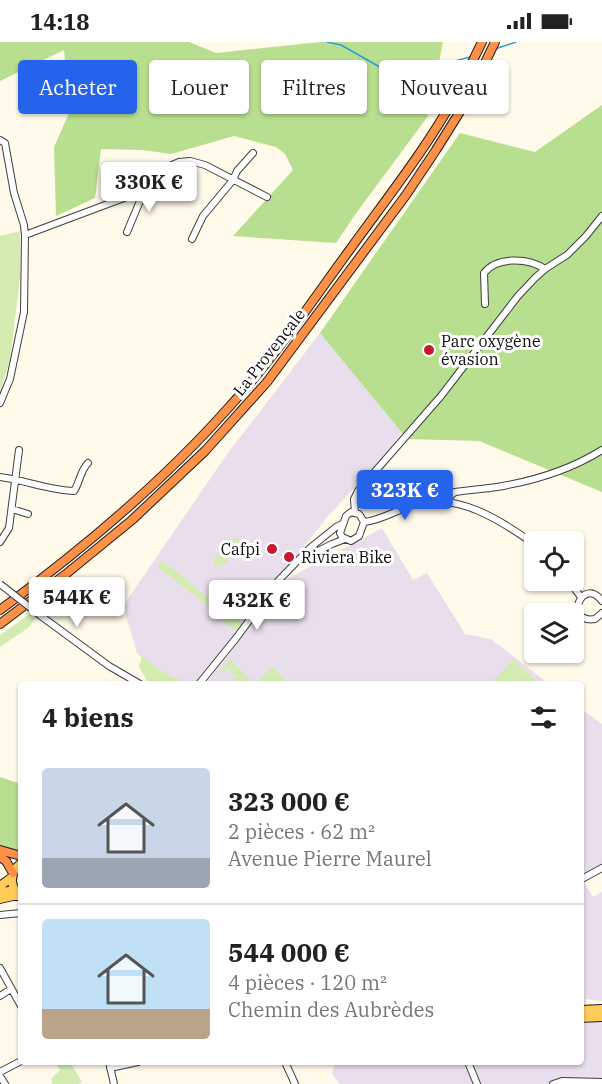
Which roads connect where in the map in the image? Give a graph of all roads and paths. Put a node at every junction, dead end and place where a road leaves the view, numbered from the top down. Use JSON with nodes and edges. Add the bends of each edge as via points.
{"nodes":[{"id":1,"x":482,"y":42,"type":"edge"},
{"id":2,"x":495,"y":42,"type":"edge"},
{"id":3,"x":3,"y":142,"type":"edge"},
{"id":4,"x":253,"y":153,"type":"dead end"},
{"id":5,"x":233,"y":180,"type":"junction"},
{"id":6,"x":137,"y":191,"type":"junction"},
{"id":7,"x":267,"y":197,"type":"dead end"},
{"id":8,"x":602,"y":216,"type":"edge"},
{"id":9,"x":127,"y":232,"type":"dead end"},
{"id":10,"x":25,"y":235,"type":"junction"},
{"id":11,"x":192,"y":240,"type":"dead end"},
{"id":12,"x":546,"y":269,"type":"junction"},
{"id":13,"x":485,"y":304,"type":"dead end"},
{"id":14,"x":0,"y":403,"type":"edge"},
{"id":15,"x":19,"y":450,"type":"dead end"},
{"id":16,"x":602,"y":450,"type":"edge"},
{"id":17,"x":88,"y":464,"type":"dead end"},
{"id":18,"x":0,"y":477,"type":"edge"},
{"id":19,"x":15,"y":479,"type":"junction"},
{"id":20,"x":447,"y":501,"type":"junction"},
{"id":21,"x":12,"y":509,"type":"junction"},
{"id":22,"x":355,"y":513,"type":"junction"},
{"id":23,"x":28,"y":514,"type":"dead end"},
{"id":24,"x":364,"y":522,"type":"junction"},
{"id":25,"x":342,"y":524,"type":"junction"},
{"id":26,"x":524,"y":536,"type":"edge"},
{"id":27,"x":345,"y":539,"type":"junction"},
{"id":28,"x":0,"y":542,"type":"edge"},
{"id":29,"x":299,"y":561,"type":"junction"},
{"id":30,"x":0,"y":584,"type":"edge"},
{"id":31,"x":576,"y":591,"type":"edge"},
{"id":32,"x":601,"y":596,"type":"edge"},
{"id":33,"x":581,"y":597,"type":"junction"},
{"id":34,"x":0,"y":610,"type":"edge"},
{"id":35,"x":602,"y":613,"type":"edge"},
{"id":36,"x":0,"y":626,"type":"edge"},
{"id":37,"x":135,"y":681,"type":"edge"},
{"id":38,"x":201,"y":681,"type":"edge"},
{"id":39,"x":0,"y":850,"type":"edge"},
{"id":40,"x":18,"y":855,"type":"edge"},
{"id":41,"x":0,"y":857,"type":"edge"},
{"id":42,"x":18,"y":866,"type":"edge"},
{"id":43,"x":602,"y":868,"type":"edge"},
{"id":44,"x":12,"y":875,"type":"junction"},
{"id":45,"x":584,"y":878,"type":"edge"},
{"id":46,"x":0,"y":886,"type":"edge"},
{"id":47,"x":18,"y":894,"type":"edge"},
{"id":48,"x":18,"y":897,"type":"edge"},
{"id":49,"x":0,"y":899,"type":"edge"},
{"id":50,"x":18,"y":913,"type":"edge"},
{"id":51,"x":0,"y":915,"type":"edge"},
{"id":52,"x":0,"y":968,"type":"edge"},
{"id":53,"x":11,"y":989,"type":"junction"},
{"id":54,"x":0,"y":996,"type":"edge"},
{"id":55,"x":18,"y":1001,"type":"edge"},
{"id":56,"x":602,"y":1009,"type":"edge"},
{"id":57,"x":584,"y":1010,"type":"edge"},
{"id":58,"x":602,"y":1017,"type":"edge"},
{"id":59,"x":584,"y":1018,"type":"edge"},
{"id":60,"x":18,"y":1063,"type":"edge"},
{"id":61,"x":110,"y":1065,"type":"edge"},
{"id":62,"x":286,"y":1065,"type":"edge"},
{"id":63,"x":469,"y":1065,"type":"edge"},
{"id":64,"x":0,"y":1074,"type":"edge"},
{"id":65,"x":602,"y":1082,"type":"edge"},
{"id":66,"x":5,"y":1084,"type":"edge"},
{"id":67,"x":114,"y":1084,"type":"edge"},
{"id":68,"x":295,"y":1084,"type":"edge"},
{"id":69,"x":477,"y":1084,"type":"edge"},
{"id":70,"x":552,"y":1084,"type":"edge"}],
"edges":[{"from":1,"to":34,"type":"highway","name":"La Provençale","via":[[456,95],[401,179],[231,405],[130,505]]},
{"from":2,"to":36,"type":"highway","name":"La Provençale","via":[[466,102],[418,177],[267,382],[170,484],[97,550]]},
{"from":3,"to":10,"type":"street"},
{"from":4,"to":5,"type":"street"},
{"from":5,"to":6,"type":"street","via":[[198,162],[179,162]]},
{"from":5,"to":7,"type":"street"},
{"from":5,"to":11,"type":"street","via":[[203,216]]},
{"from":6,"to":9,"type":"street","via":[[140,201]]},
{"from":6,"to":10,"type":"street"},
{"from":8,"to":12,"type":"street","via":[[567,255]]},
{"from":10,"to":14,"type":"street","via":[[24,312],[10,379]]},
{"from":12,"to":13,"type":"street","via":[[513,261],[487,268]]},
{"from":12,"to":22,"type":"street","via":[[519,296],[441,396],[358,491]]},
{"from":15,"to":19,"type":"street"},
{"from":16,"to":20,"type":"street","via":[[548,476],[455,492]]},
{"from":17,"to":19,"type":"street","via":[[74,491],[53,490]]},
{"from":18,"to":19,"type":"street"},
{"from":19,"to":21,"type":"street"},
{"from":20,"to":24,"type":"street","via":[[417,504]]},
{"from":20,"to":26,"type":"street","via":[[462,504]]},
{"from":21,"to":23,"type":"street"},
{"from":21,"to":28,"type":"street","via":[[9,528]]},
{"from":22,"to":24,"type":"street"},
{"from":22,"to":25,"type":"street","via":[[346,516]]},
{"from":24,"to":27,"type":"street","via":[[357,538]]},
{"from":25,"to":27,"type":"street","via":[[339,533]]},
{"from":25,"to":29,"type":"street"},
{"from":27,"to":29,"type":"street"},
{"from":29,"to":38,"type":"street","via":[[279,580]]},
{"from":30,"to":37,"type":"street","bridge":true,"via":[[85,649]]},
{"from":31,"to":33,"type":"street"},
{"from":32,"to":33,"type":"street"},
{"from":33,"to":35,"type":"street","via":[[577,605],[582,617],[591,620]]},
{"from":39,"to":40,"type":"highway"},
{"from":41,"to":44,"type":"highway"},
{"from":42,"to":44,"type":"main road"},
{"from":43,"to":45,"type":"street"},
{"from":44,"to":46,"type":"main road"},
{"from":44,"to":47,"type":"main road"},
{"from":48,"to":49,"type":"main road"},
{"from":50,"to":51,"type":"street"},
{"from":52,"to":53,"type":"street"},
{"from":53,"to":54,"type":"street"},
{"from":53,"to":55,"type":"street"},
{"from":56,"to":57,"type":"main road"},
{"from":58,"to":59,"type":"main road"},
{"from":60,"to":64,"type":"street"},
{"from":61,"to":67,"type":"street"},
{"from":62,"to":68,"type":"street"},
{"from":63,"to":69,"type":"street"},
{"from":64,"to":66,"type":"street"},
{"from":65,"to":70,"type":"street"}]}
